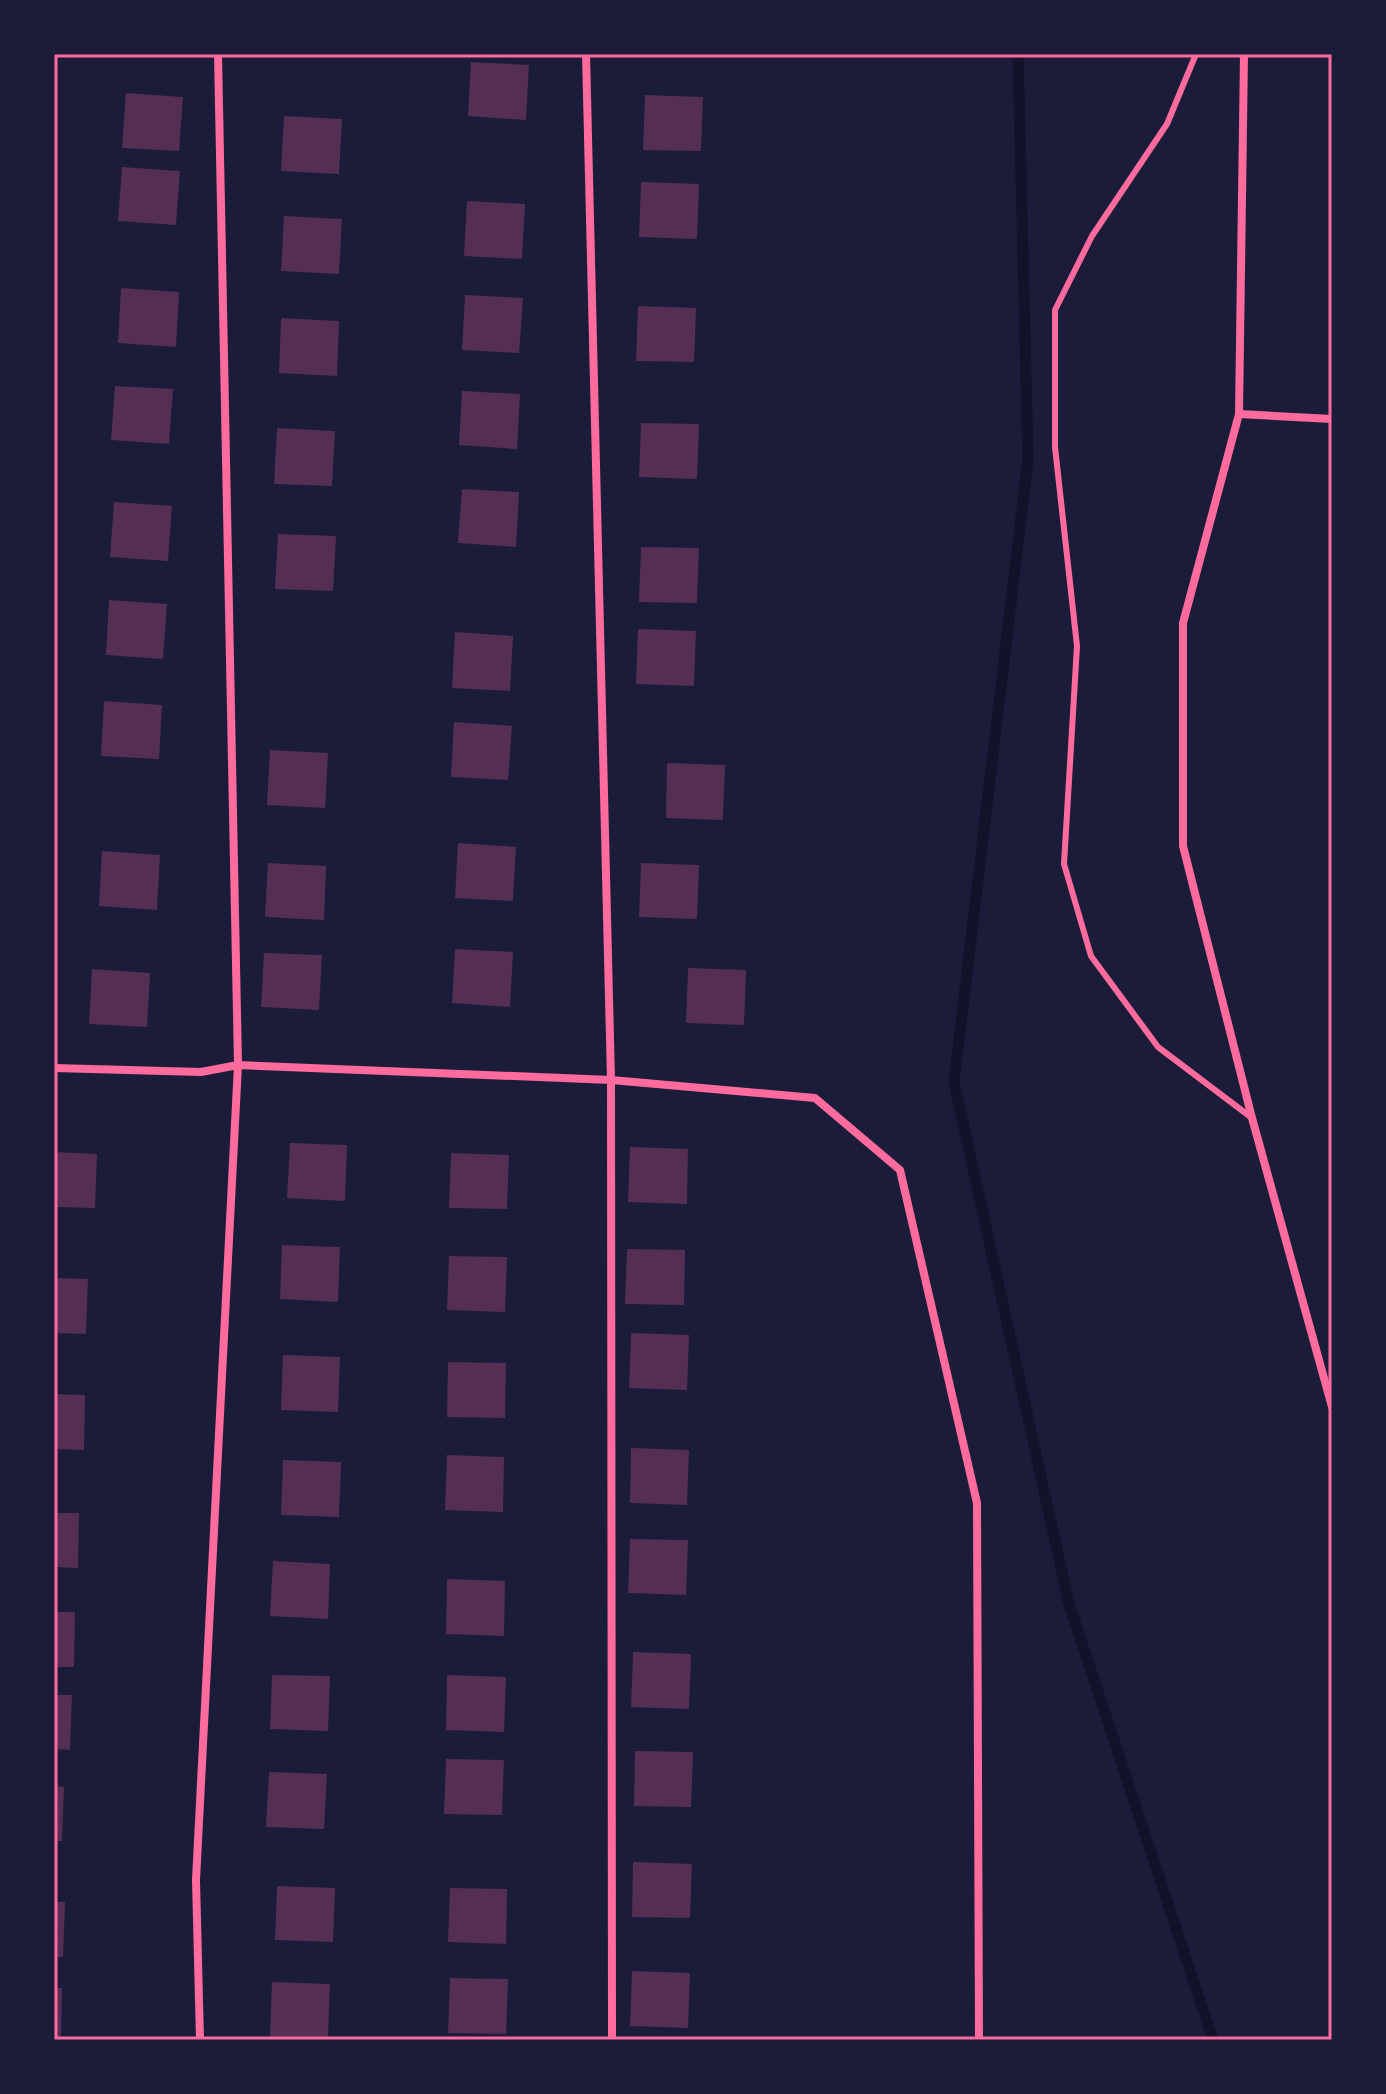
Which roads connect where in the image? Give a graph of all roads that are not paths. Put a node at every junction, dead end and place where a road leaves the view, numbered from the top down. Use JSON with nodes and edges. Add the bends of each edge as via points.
{"nodes":[{"id":1,"x":218,"y":54,"type":"edge"},
{"id":2,"x":586,"y":54,"type":"edge"},
{"id":3,"x":1196,"y":54,"type":"edge"},
{"id":4,"x":1244,"y":54,"type":"edge"},
{"id":5,"x":1239,"y":414,"type":"junction"},
{"id":6,"x":1332,"y":419,"type":"edge"},
{"id":7,"x":238,"y":1065,"type":"junction"},
{"id":8,"x":54,"y":1068,"type":"edge"},
{"id":9,"x":611,"y":1080,"type":"junction"},
{"id":10,"x":1252,"y":1118,"type":"junction"},
{"id":11,"x":1332,"y":1407,"type":"edge"},
{"id":12,"x":200,"y":2040,"type":"edge"},
{"id":13,"x":612,"y":2040,"type":"edge"},
{"id":14,"x":979,"y":2040,"type":"edge"}],
"edges":[{"from":1,"to":7,"type":"street"},
{"from":2,"to":9,"type":"street"},
{"from":3,"to":10,"type":"lane","via":[[1167,124],[1092,236],[1055,310],[1055,447],[1077,646],[1064,864],[1091,956],[1158,1047]]},
{"from":4,"to":5,"type":"street"},
{"from":5,"to":6,"type":"street"},
{"from":5,"to":10,"type":"street","via":[[1183,623],[1183,846]]},
{"from":7,"to":8,"type":"street","via":[[201,1072]]},
{"from":7,"to":9,"type":"street"},
{"from":7,"to":12,"type":"street","via":[[196,1880]]},
{"from":9,"to":13,"type":"street"},
{"from":9,"to":14,"type":"street","via":[[815,1098],[900,1170],[977,1503]]},
{"from":10,"to":11,"type":"street"}]}
